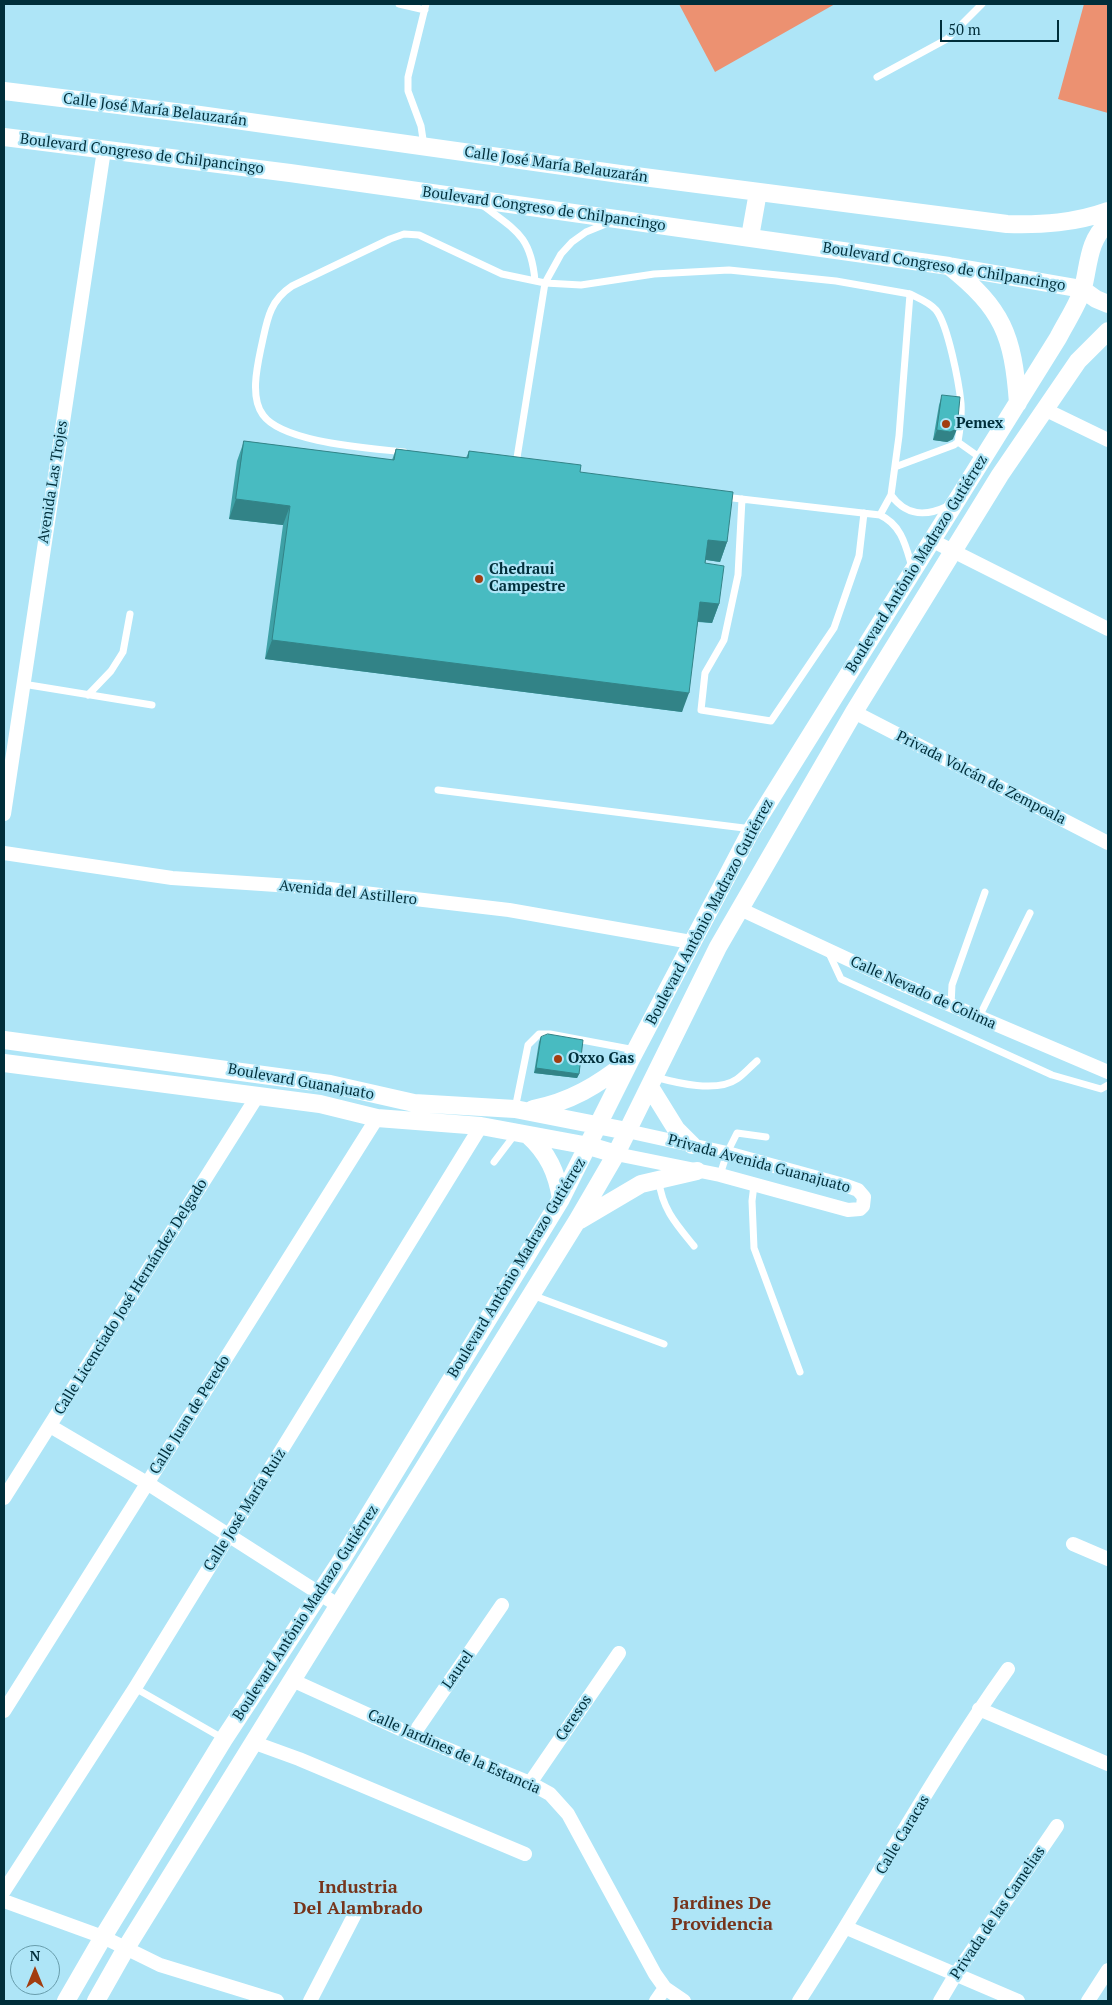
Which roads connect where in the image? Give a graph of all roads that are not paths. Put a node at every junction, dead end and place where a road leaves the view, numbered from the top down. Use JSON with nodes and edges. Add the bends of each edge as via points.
{"nodes":[{"id":1,"x":399,"y":4,"type":"edge"},
{"id":2,"x":982,"y":4,"type":"edge"},
{"id":3,"x":425,"y":7,"type":"edge"},
{"id":4,"x":877,"y":77,"type":"dead end"},
{"id":5,"x":4,"y":90,"type":"edge"},
{"id":6,"x":4,"y":136,"type":"edge"},
{"id":7,"x":424,"y":146,"type":"junction"},
{"id":8,"x":104,"y":150,"type":"junction"},
{"id":9,"x":758,"y":192,"type":"junction"},
{"id":10,"x":475,"y":200,"type":"junction"},
{"id":11,"x":1108,"y":211,"type":"edge"},
{"id":12,"x":615,"y":220,"type":"junction"},
{"id":13,"x":1108,"y":223,"type":"edge"},
{"id":14,"x":750,"y":238,"type":"junction"},
{"id":15,"x":949,"y":266,"type":"junction"},
{"id":16,"x":534,"y":280,"type":"junction"},
{"id":17,"x":545,"y":283,"type":"junction"},
{"id":18,"x":1082,"y":289,"type":"junction"},
{"id":19,"x":910,"y":294,"type":"junction"},
{"id":20,"x":1108,"y":304,"type":"edge"},
{"id":21,"x":1108,"y":331,"type":"edge"},
{"id":22,"x":1018,"y":403,"type":"junction"},
{"id":23,"x":1044,"y":409,"type":"junction"},
{"id":24,"x":1108,"y":440,"type":"edge"},
{"id":25,"x":958,"y":442,"type":"junction"},
{"id":26,"x":413,"y":453,"type":"edge"},
{"id":27,"x":982,"y":459,"type":"junction"},
{"id":28,"x":506,"y":466,"type":"edge"},
{"id":29,"x":515,"y":467,"type":"junction"},
{"id":30,"x":895,"y":467,"type":"junction"},
{"id":31,"x":525,"y":469,"type":"edge"},
{"id":32,"x":891,"y":495,"type":"junction"},
{"id":33,"x":716,"y":497,"type":"edge"},
{"id":34,"x":742,"y":500,"type":"junction"},
{"id":35,"x":956,"y":502,"type":"junction"},
{"id":36,"x":864,"y":513,"type":"junction"},
{"id":37,"x":880,"y":515,"type":"junction"},
{"id":38,"x":932,"y":540,"type":"junction"},
{"id":39,"x":952,"y":551,"type":"junction"},
{"id":40,"x":913,"y":571,"type":"junction"},
{"id":41,"x":130,"y":614,"type":"dead end"},
{"id":42,"x":1108,"y":629,"type":"edge"},
{"id":43,"x":23,"y":684,"type":"junction"},
{"id":44,"x":88,"y":695,"type":"junction"},
{"id":45,"x":152,"y":705,"type":"dead end"},
{"id":46,"x":854,"y":712,"type":"junction"},
{"id":47,"x":438,"y":790,"type":"dead end"},
{"id":48,"x":4,"y":814,"type":"edge"},
{"id":49,"x":752,"y":829,"type":"junction"},
{"id":50,"x":1108,"y":843,"type":"edge"},
{"id":51,"x":4,"y":853,"type":"edge"},
{"id":52,"x":985,"y":892,"type":"dead end"},
{"id":53,"x":740,"y":909,"type":"junction"},
{"id":54,"x":1030,"y":913,"type":"dead end"},
{"id":55,"x":691,"y":942,"type":"junction"},
{"id":56,"x":827,"y":950,"type":"junction"},
{"id":57,"x":951,"y":1006,"type":"junction"},
{"id":58,"x":979,"y":1017,"type":"junction"},
{"id":59,"x":4,"y":1040,"type":"edge"},
{"id":60,"x":634,"y":1054,"type":"junction"},
{"id":61,"x":757,"y":1061,"type":"dead end"},
{"id":62,"x":4,"y":1063,"type":"edge"},
{"id":63,"x":1108,"y":1072,"type":"edge"},
{"id":64,"x":653,"y":1082,"type":"junction"},
{"id":65,"x":1108,"y":1085,"type":"edge"},
{"id":66,"x":258,"y":1095,"type":"junction"},
{"id":67,"x":520,"y":1110,"type":"junction"},
{"id":68,"x":377,"y":1118,"type":"junction"},
{"id":69,"x":600,"y":1124,"type":"junction"},
{"id":70,"x":481,"y":1126,"type":"junction"},
{"id":71,"x":627,"y":1131,"type":"junction"},
{"id":72,"x":522,"y":1134,"type":"junction"},
{"id":73,"x":766,"y":1137,"type":"dead end"},
{"id":74,"x":692,"y":1145,"type":"junction"},
{"id":75,"x":589,"y":1146,"type":"junction"},
{"id":76,"x":727,"y":1153,"type":"junction"},
{"id":77,"x":616,"y":1154,"type":"junction"},
{"id":78,"x":494,"y":1162,"type":"dead end"},
{"id":79,"x":696,"y":1171,"type":"junction"},
{"id":80,"x":720,"y":1175,"type":"junction"},
{"id":81,"x":659,"y":1178,"type":"junction"},
{"id":82,"x":754,"y":1184,"type":"junction"},
{"id":83,"x":561,"y":1199,"type":"junction"},
{"id":84,"x":577,"y":1221,"type":"junction"},
{"id":85,"x":694,"y":1246,"type":"dead end"},
{"id":86,"x":531,"y":1295,"type":"junction"},
{"id":87,"x":664,"y":1344,"type":"dead end"},
{"id":88,"x":800,"y":1372,"type":"dead end"},
{"id":89,"x":50,"y":1426,"type":"junction"},
{"id":90,"x":147,"y":1483,"type":"junction"},
{"id":91,"x":4,"y":1498,"type":"edge"},
{"id":92,"x":229,"y":1537,"type":"junction"},
{"id":93,"x":1073,"y":1544,"type":"dead end"},
{"id":94,"x":1107,"y":1556,"type":"edge"},
{"id":95,"x":318,"y":1593,"type":"junction"},
{"id":96,"x":502,"y":1605,"type":"dead end"},
{"id":97,"x":340,"y":1606,"type":"junction"},
{"id":98,"x":619,"y":1653,"type":"dead end"},
{"id":99,"x":1008,"y":1669,"type":"dead end"},
{"id":100,"x":294,"y":1681,"type":"junction"},
{"id":101,"x":135,"y":1688,"type":"junction"},
{"id":102,"x":979,"y":1709,"type":"junction"},
{"id":103,"x":4,"y":1711,"type":"edge"},
{"id":104,"x":413,"y":1735,"type":"junction"},
{"id":105,"x":224,"y":1739,"type":"junction"},
{"id":106,"x":254,"y":1742,"type":"junction"},
{"id":107,"x":1108,"y":1764,"type":"edge"},
{"id":108,"x":530,"y":1783,"type":"junction"},
{"id":109,"x":1057,"y":1826,"type":"dead end"},
{"id":110,"x":525,"y":1854,"type":"dead end"},
{"id":111,"x":4,"y":1891,"type":"edge"},
{"id":112,"x":4,"y":1900,"type":"edge"},
{"id":113,"x":357,"y":1910,"type":"dead end"},
{"id":114,"x":847,"y":1928,"type":"junction"},
{"id":115,"x":103,"y":1936,"type":"junction"},
{"id":116,"x":126,"y":1948,"type":"junction"},
{"id":117,"x":1108,"y":1970,"type":"edge"},
{"id":118,"x":956,"y":1974,"type":"junction"},
{"id":119,"x":664,"y":1988,"type":"junction"},
{"id":120,"x":66,"y":2001,"type":"edge"},
{"id":121,"x":96,"y":2001,"type":"edge"},
{"id":122,"x":277,"y":2001,"type":"edge"},
{"id":123,"x":310,"y":2001,"type":"edge"},
{"id":124,"x":656,"y":2001,"type":"edge"},
{"id":125,"x":684,"y":2001,"type":"edge"},
{"id":126,"x":799,"y":2001,"type":"edge"},
{"id":127,"x":940,"y":2001,"type":"edge"},
{"id":128,"x":1018,"y":2001,"type":"edge"},
{"id":129,"x":1088,"y":2001,"type":"edge"}],
"edges":[{"from":1,"to":3,"type":"lane"},
{"from":2,"to":4,"type":"lane","via":[[947,39]]},
{"from":3,"to":7,"type":"lane","via":[[408,77],[408,91],[422,126]]},
{"from":5,"to":7,"type":"street","name":"Calle José María Belauzarán"},
{"from":6,"to":8,"type":"street","name":"Boulevard Congreso de Chilpancingo"},
{"from":7,"to":9,"type":"street","name":"Calle José María Belauzarán"},
{"from":8,"to":10,"type":"street","name":"Boulevard Congreso de Chilpancingo"},
{"from":8,"to":43,"type":"street","name":"Avenida Las Trojes"},
{"from":9,"to":11,"type":"street","name":"Calle José María Belauzarán","via":[[1007,224],[1068,222]]},
{"from":9,"to":14,"type":"street"},
{"from":10,"to":12,"type":"street","name":"Boulevard Congreso de Chilpancingo"},
{"from":10,"to":16,"type":"lane","via":[[529,246]]},
{"from":12,"to":14,"type":"street","name":"Boulevard Congreso de Chilpancingo"},
{"from":12,"to":17,"type":"lane","via":[[586,232],[572,242],[561,254]]},
{"from":13,"to":18,"type":"street","name":"Boulevard Antônio Madrazo Gutiérrez","via":[[1093,244]]},
{"from":14,"to":15,"type":"street","name":"Boulevard Congreso de Chilpancingo"},
{"from":15,"to":18,"type":"street","name":"Boulevard Congreso de Chilpancingo"},
{"from":15,"to":22,"type":"street","via":[[977,289],[999,316],[1013,356]]},
{"from":16,"to":17,"type":"lane"},
{"from":16,"to":26,"type":"lane","via":[[502,274],[430,239],[404,234],[280,294],[272,307],[257,368],[257,401],[261,414],[292,435]]},
{"from":17,"to":19,"type":"lane","via":[[580,285],[654,274],[728,270],[827,280]]},
{"from":17,"to":29,"type":"lane"},
{"from":18,"to":20,"type":"street"},
{"from":18,"to":22,"type":"street","name":"Boulevard Antônio Madrazo Gutiérrez","via":[[1058,338]]},
{"from":19,"to":25,"type":"lane","via":[[926,301],[943,322],[961,404]]},
{"from":19,"to":30,"type":"lane"},
{"from":21,"to":23,"type":"street","name":"Boulevard Antônio Madrazo Gutiérrez","via":[[1078,361]]},
{"from":22,"to":27,"type":"street","name":"Boulevard Antônio Madrazo Gutiérrez"},
{"from":23,"to":24,"type":"street"},
{"from":23,"to":39,"type":"street","name":"Boulevard Antônio Madrazo Gutiérrez"},
{"from":25,"to":27,"type":"lane"},
{"from":25,"to":30,"type":"lane"},
{"from":27,"to":35,"type":"street","name":"Boulevard Antônio Madrazo Gutiérrez"},
{"from":28,"to":29,"type":"lane"},
{"from":29,"to":31,"type":"lane"},
{"from":30,"to":32,"type":"lane"},
{"from":32,"to":35,"type":"lane","via":[[900,506],[920,513],[939,510]]},
{"from":32,"to":37,"type":"lane"},
{"from":33,"to":34,"type":"lane"},
{"from":34,"to":36,"type":"lane"},
{"from":34,"to":36,"type":"lane","via":[[738,575],[724,640],[705,674],[701,710],[771,721],[834,628],[859,556]]},
{"from":35,"to":38,"type":"street","name":"Boulevard Antônio Madrazo Gutiérrez"},
{"from":36,"to":37,"type":"lane"},
{"from":37,"to":40,"type":"lane","via":[[891,520],[899,530]]},
{"from":38,"to":39,"type":"street"},
{"from":38,"to":40,"type":"street","name":"Boulevard Antônio Madrazo Gutiérrez"},
{"from":39,"to":42,"type":"street"},
{"from":39,"to":46,"type":"street","name":"Boulevard Antônio Madrazo Gutiérrez"},
{"from":40,"to":49,"type":"street","name":"Boulevard Antônio Madrazo Gutiérrez"},
{"from":41,"to":44,"type":"lane","via":[[122,652],[111,671]]},
{"from":43,"to":44,"type":"lane"},
{"from":43,"to":48,"type":"street","name":"Avenida Las Trojes"},
{"from":44,"to":45,"type":"lane"},
{"from":46,"to":50,"type":"street","name":"Privada Volcán de Zempoala"},
{"from":46,"to":53,"type":"street","name":"Boulevard Antônio Madrazo Gutiérrez"},
{"from":47,"to":49,"type":"lane"},
{"from":49,"to":55,"type":"street","name":"Boulevard Antônio Madrazo Gutiérrez"},
{"from":51,"to":55,"type":"street","name":"Avenida del Astillero","via":[[172,878],[320,888],[509,910]]},
{"from":52,"to":57,"type":"lane","via":[[952,985]]},
{"from":53,"to":56,"type":"street","name":"Calle Nevado de Colima"},
{"from":53,"to":64,"type":"street","name":"Boulevard Antônio Madrazo Gutiérrez","via":[[718,947]]},
{"from":54,"to":58,"type":"lane"},
{"from":55,"to":60,"type":"street","name":"Boulevard Antônio Madrazo Gutiérrez"},
{"from":56,"to":57,"type":"street","name":"Calle Nevado de Colima"},
{"from":56,"to":65,"type":"lane","via":[[841,979],[1052,1075],[1101,1089]]},
{"from":57,"to":58,"type":"street","name":"Calle Nevado de Colima"},
{"from":58,"to":63,"type":"street","name":"Calle Nevado de Colima"},
{"from":59,"to":67,"type":"street","name":"Boulevard Guanajuato","via":[[330,1084],[414,1103]]},
{"from":60,"to":67,"type":"street","via":[[579,1095],[562,1102]]},
{"from":60,"to":67,"type":"lane","via":[[575,1038],[539,1034],[528,1045]]},
{"from":60,"to":69,"type":"street","name":"Boulevard Antônio Madrazo Gutiérrez"},
{"from":61,"to":64,"type":"lane","via":[[736,1080],[720,1086]]},
{"from":62,"to":66,"type":"street","name":"Boulevard Guanajuato"},
{"from":64,"to":71,"type":"street","name":"Boulevard Antônio Madrazo Gutiérrez"},
{"from":64,"to":74,"type":"street","via":[[676,1129]]},
{"from":66,"to":68,"type":"street","name":"Boulevard Guanajuato","via":[[320,1104]]},
{"from":66,"to":89,"type":"street","name":"Calle Licenciado José Hernández Delgado"},
{"from":67,"to":69,"type":"street","name":"Boulevard Guanajuato"},
{"from":68,"to":70,"type":"street","name":"Boulevard Guanajuato"},
{"from":68,"to":90,"type":"street","name":"Calle Juan de Peredo"},
{"from":69,"to":71,"type":"street","name":"Boulevard Guanajuato"},
{"from":69,"to":75,"type":"street","name":"Boulevard Antônio Madrazo Gutiérrez"},
{"from":70,"to":72,"type":"street","name":"Boulevard Guanajuato"},
{"from":70,"to":92,"type":"street","name":"Calle José María Ruiz"},
{"from":71,"to":74,"type":"street","name":"Privada Avenida Guanajuato"},
{"from":71,"to":77,"type":"street","name":"Boulevard Antônio Madrazo Gutiérrez"},
{"from":72,"to":75,"type":"street","name":"Boulevard Guanajuato"},
{"from":72,"to":78,"type":"lane"},
{"from":72,"to":83,"type":"street","via":[[538,1144],[552,1164]]},
{"from":73,"to":76,"type":"lane","via":[[737,1133]]},
{"from":74,"to":76,"type":"street","name":"Privada Avenida Guanajuato"},
{"from":75,"to":77,"type":"street","name":"Boulevard Guanajuato"},
{"from":75,"to":83,"type":"street","name":"Boulevard Antônio Madrazo Gutiérrez"},
{"from":76,"to":80,"type":"lane"},
{"from":76,"to":82,"type":"street","name":"Privada Avenida Guanajuato","via":[[847,1186],[861,1193],[864,1202],[860,1209],[848,1210]]},
{"from":77,"to":79,"type":"street","name":"Privada Avenida Guanajuato"},
{"from":77,"to":84,"type":"street","name":"Boulevard Antônio Madrazo Gutiérrez"},
{"from":79,"to":80,"type":"street","name":"Privada Avenida Guanajuato"},
{"from":79,"to":81,"type":"street"},
{"from":80,"to":82,"type":"street","name":"Privada Avenida Guanajuato"},
{"from":81,"to":84,"type":"street","via":[[629,1189]]},
{"from":81,"to":85,"type":"lane","via":[[661,1196],[669,1216]]},
{"from":82,"to":88,"type":"lane","via":[[754,1248]]},
{"from":83,"to":95,"type":"street","name":"Boulevard Antônio Madrazo Gutiérrez","via":[[340,1564]]},
{"from":84,"to":86,"type":"street","name":"Boulevard Antônio Madrazo Gutiérrez"},
{"from":86,"to":87,"type":"lane"},
{"from":86,"to":97,"type":"street","name":"Boulevard Antônio Madrazo Gutiérrez"},
{"from":89,"to":90,"type":"street"},
{"from":89,"to":91,"type":"street","name":"Calle Licenciado José Hernández Delgado"},
{"from":90,"to":92,"type":"street"},
{"from":90,"to":103,"type":"street","name":"Calle Juan de Peredo"},
{"from":92,"to":95,"type":"street"},
{"from":92,"to":101,"type":"street","name":"Calle José María Ruiz"},
{"from":93,"to":94,"type":"street"},
{"from":95,"to":97,"type":"street"},
{"from":95,"to":105,"type":"street","name":"Boulevard Antônio Madrazo Gutiérrez"},
{"from":96,"to":104,"type":"street","name":"Laurel"},
{"from":97,"to":100,"type":"street","name":"Boulevard Antônio Madrazo Gutiérrez"},
{"from":98,"to":108,"type":"street","name":"Ceresos"},
{"from":99,"to":102,"type":"street","name":"Calle Caracas"},
{"from":100,"to":104,"type":"street","name":"Calle Jardines de la Estancia"},
{"from":100,"to":106,"type":"street","name":"Boulevard Antônio Madrazo Gutiérrez"},
{"from":101,"to":105,"type":"lane"},
{"from":101,"to":111,"type":"street","name":"Calle José María Ruiz"},
{"from":102,"to":107,"type":"street"},
{"from":102,"to":114,"type":"street","name":"Calle Caracas"},
{"from":104,"to":108,"type":"street","name":"Calle Jardines de la Estancia"},
{"from":105,"to":115,"type":"street","name":"Boulevard Antônio Madrazo Gutiérrez"},
{"from":106,"to":110,"type":"street"},
{"from":106,"to":116,"type":"street","name":"Boulevard Antônio Madrazo Gutiérrez"},
{"from":108,"to":119,"type":"street","name":"Calle Jardines de la Estancia","via":[[550,1794],[568,1814]]},
{"from":109,"to":118,"type":"street","name":"Privada de las Camelias"},
{"from":112,"to":115,"type":"street"},
{"from":113,"to":123,"type":"street"},
{"from":114,"to":118,"type":"street"},
{"from":114,"to":126,"type":"street","name":"Calle Caracas"},
{"from":115,"to":116,"type":"street"},
{"from":115,"to":120,"type":"street","name":"Boulevard Antônio Madrazo Gutiérrez"},
{"from":116,"to":121,"type":"street","name":"Boulevard Antônio Madrazo Gutiérrez"},
{"from":116,"to":122,"type":"street","via":[[160,1965]]},
{"from":117,"to":129,"type":"street"},
{"from":118,"to":127,"type":"street","name":"Privada de las Camelias"},
{"from":118,"to":128,"type":"street"},
{"from":119,"to":124,"type":"street"},
{"from":119,"to":125,"type":"street","name":"Calle Jardines de la Estancia"}]}
